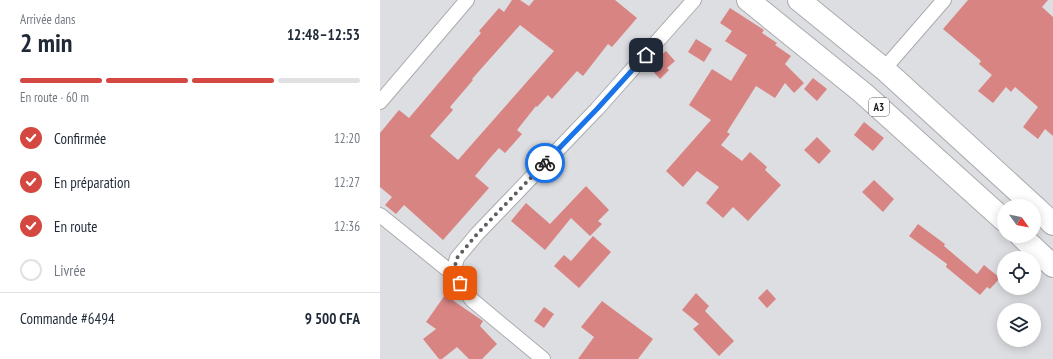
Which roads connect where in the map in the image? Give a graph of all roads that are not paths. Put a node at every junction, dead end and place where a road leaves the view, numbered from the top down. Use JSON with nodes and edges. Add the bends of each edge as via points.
{"nodes":[{"id":1,"x":467,"y":0,"type":"edge"},
{"id":2,"x":694,"y":0,"type":"edge"},
{"id":3,"x":748,"y":0,"type":"edge"},
{"id":4,"x":800,"y":0,"type":"edge"},
{"id":5,"x":944,"y":0,"type":"edge"},
{"id":6,"x":884,"y":69,"type":"junction"},
{"id":7,"x":380,"y":102,"type":"edge"},
{"id":8,"x":1026,"y":199,"type":"edge"},
{"id":9,"x":1041,"y":213,"type":"edge"},
{"id":10,"x":997,"y":214,"type":"edge"},
{"id":11,"x":380,"y":215,"type":"edge"},
{"id":12,"x":1053,"y":224,"type":"edge"},
{"id":13,"x":1030,"y":243,"type":"edge"},
{"id":14,"x":1050,"y":258,"type":"edge"},
{"id":15,"x":453,"y":274,"type":"junction"},
{"id":16,"x":543,"y":359,"type":"edge"}],
"edges":[{"from":1,"to":7,"type":"street"},
{"from":2,"to":15,"type":"street","via":[[597,109],[477,234],[457,258]]},
{"from":3,"to":10,"type":"highway","number":"A3","via":[[863,93]]},
{"from":4,"to":6,"type":"highway","number":"A3"},
{"from":5,"to":6,"type":"street"},
{"from":6,"to":8,"type":"highway","number":"A3"},
{"from":9,"to":12,"type":"highway","number":"A3"},
{"from":11,"to":15,"type":"street"},
{"from":13,"to":14,"type":"highway"},
{"from":15,"to":16,"type":"street","via":[[472,300]]}]}
